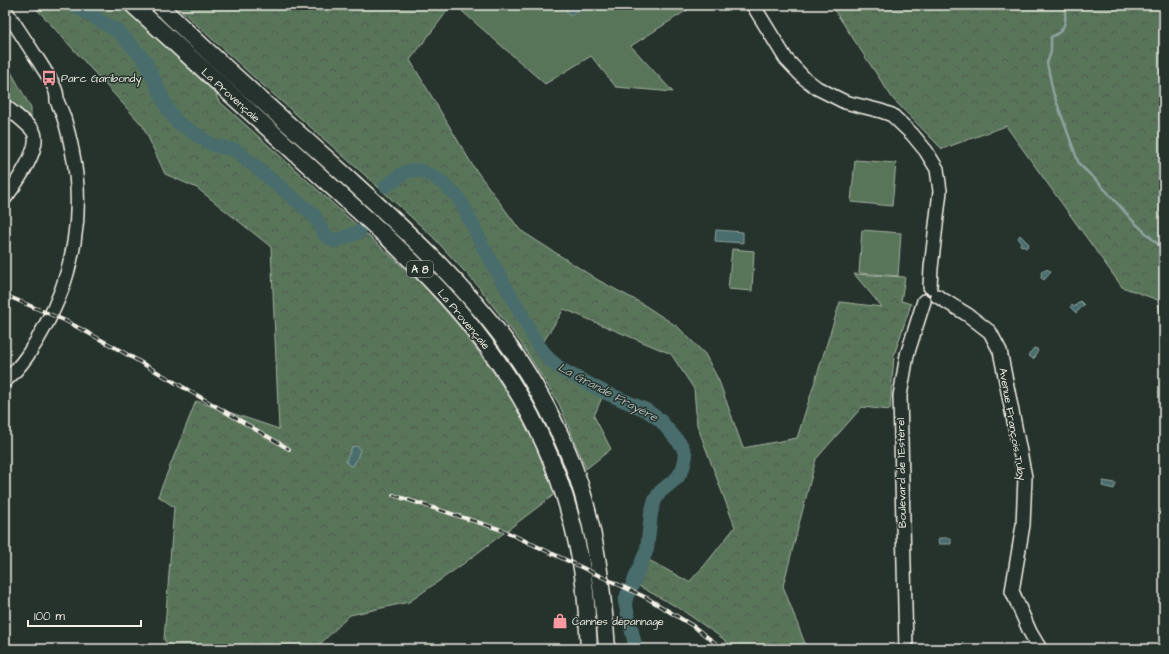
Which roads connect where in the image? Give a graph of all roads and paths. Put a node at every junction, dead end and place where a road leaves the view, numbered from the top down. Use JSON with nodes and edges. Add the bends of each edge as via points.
{"nodes":[{"id":1,"x":133,"y":5,"type":"edge"},
{"id":2,"x":159,"y":5,"type":"edge"},
{"id":3,"x":753,"y":5,"type":"edge"},
{"id":4,"x":5,"y":10,"type":"edge"},
{"id":5,"x":5,"y":25,"type":"edge"},
{"id":6,"x":57,"y":100,"type":"junction"},
{"id":7,"x":5,"y":106,"type":"edge"},
{"id":8,"x":5,"y":198,"type":"edge"},
{"id":9,"x":934,"y":292,"type":"junction"},
{"id":10,"x":5,"y":381,"type":"edge"},
{"id":11,"x":589,"y":649,"type":"edge"},
{"id":12,"x":607,"y":649,"type":"edge"},
{"id":13,"x":906,"y":649,"type":"edge"},
{"id":14,"x":1040,"y":649,"type":"edge"}],
"edges":[{"from":1,"to":11,"type":"highway","name":"La Provençale","number":"A 8","via":[[419,268],[475,330],[499,362],[536,426],[564,492],[580,554]]},
{"from":2,"to":12,"type":"highway","name":"La Provençale","number":"A 8","via":[[419,244],[470,298],[514,354],[550,414],[579,484],[597,553]]},
{"from":3,"to":9,"type":"street","via":[[786,59],[804,78],[844,102],[892,115],[926,151],[937,169],[940,191],[931,268]]},
{"from":4,"to":6,"type":"street","via":[[49,78]]},
{"from":5,"to":6,"type":"street","via":[[48,91]]},
{"from":6,"to":10,"type":"street","via":[[72,151],[77,188],[71,261],[47,323],[26,358]]},
{"from":7,"to":8,"type":"street","via":[[36,137],[36,145],[31,156]]},
{"from":9,"to":13,"type":"street","name":"Boulevard de l'Estérel","via":[[926,288],[922,291],[924,301],[907,355],[900,396]]},
{"from":9,"to":14,"type":"street","name":"Avenue François Tuby","via":[[990,332],[1000,351],[1025,477],[1022,525],[1012,591]]}]}
